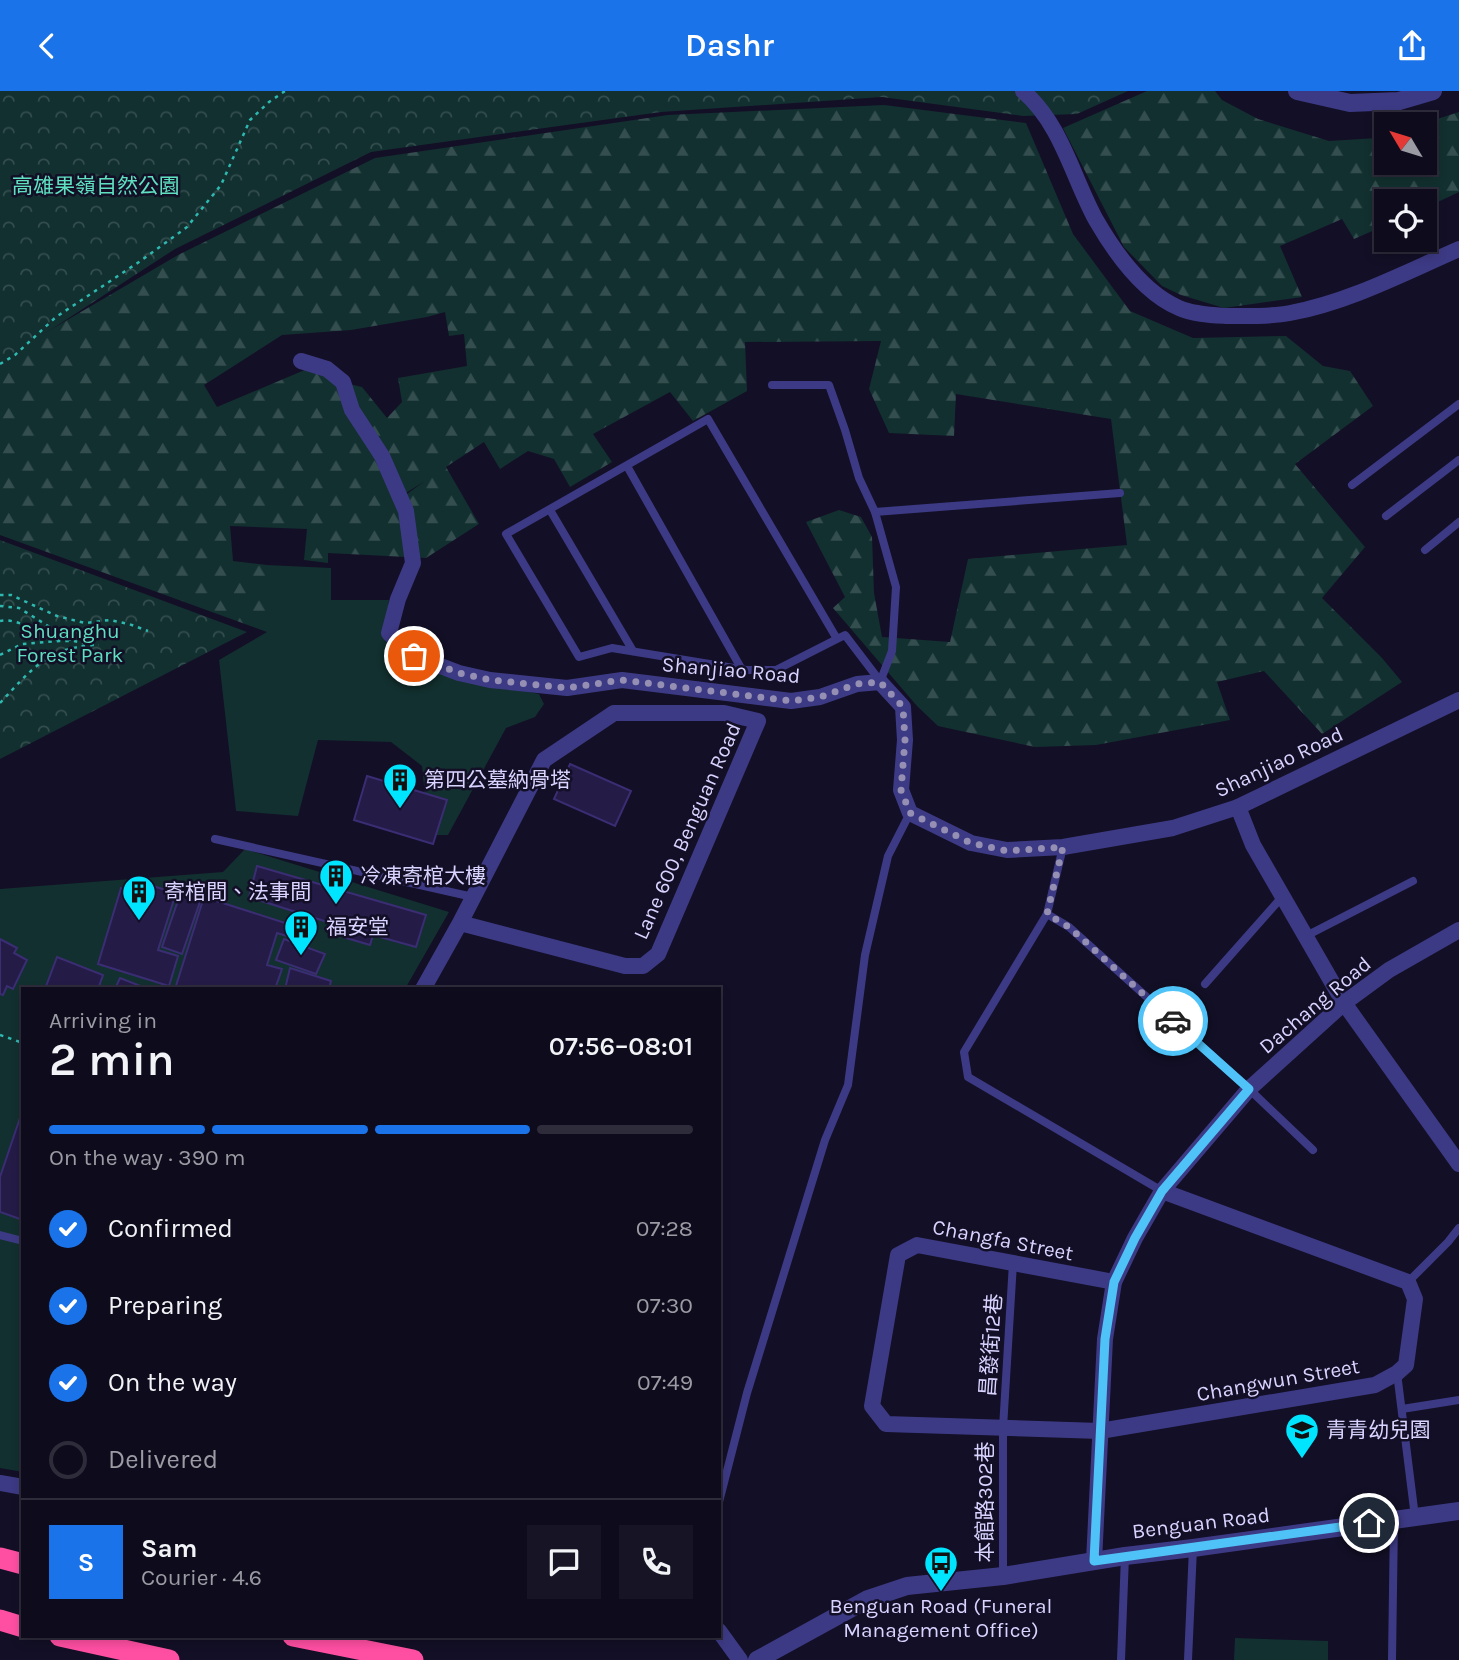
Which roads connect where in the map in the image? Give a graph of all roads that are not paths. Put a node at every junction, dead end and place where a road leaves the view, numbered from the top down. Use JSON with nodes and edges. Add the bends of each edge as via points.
{"nodes":[{"id":1,"x":1023,"y":91,"type":"edge"},
{"id":2,"x":1297,"y":91,"type":"edge"},
{"id":3,"x":1433,"y":91,"type":"edge"},
{"id":4,"x":1459,"y":249,"type":"edge"},
{"id":5,"x":301,"y":361,"type":"dead end"},
{"id":6,"x":772,"y":384,"type":"dead end"},
{"id":7,"x":1459,"y":404,"type":"edge"},
{"id":8,"x":1459,"y":460,"type":"edge"},
{"id":9,"x":627,"y":465,"type":"junction"},
{"id":10,"x":1352,"y":485,"type":"dead end"},
{"id":11,"x":1120,"y":493,"type":"dead end"},
{"id":12,"x":550,"y":510,"type":"junction"},
{"id":13,"x":875,"y":512,"type":"junction"},
{"id":14,"x":1386,"y":516,"type":"dead end"},
{"id":15,"x":1459,"y":522,"type":"edge"},
{"id":16,"x":1425,"y":550,"type":"dead end"},
{"id":17,"x":837,"y":639,"type":"junction"},
{"id":18,"x":633,"y":651,"type":"junction"},
{"id":19,"x":741,"y":669,"type":"junction"},
{"id":20,"x":880,"y":682,"type":"junction"},
{"id":21,"x":1459,"y":700,"type":"edge"},
{"id":22,"x":1238,"y":807,"type":"junction"},
{"id":23,"x":910,"y":813,"type":"junction"},
{"id":24,"x":215,"y":839,"type":"dead end"},
{"id":25,"x":1063,"y":847,"type":"junction"},
{"id":26,"x":1413,"y":881,"type":"dead end"},
{"id":27,"x":473,"y":897,"type":"junction"},
{"id":28,"x":1282,"y":897,"type":"junction"},
{"id":29,"x":1047,"y":914,"type":"junction"},
{"id":30,"x":460,"y":923,"type":"junction"},
{"id":31,"x":1459,"y":930,"type":"edge"},
{"id":32,"x":1306,"y":936,"type":"junction"},
{"id":33,"x":1205,"y":985,"type":"dead end"},
{"id":34,"x":424,"y":987,"type":"edge"},
{"id":35,"x":1344,"y":1003,"type":"junction"},
{"id":36,"x":1249,"y":1089,"type":"junction"},
{"id":37,"x":1313,"y":1150,"type":"dead end"},
{"id":38,"x":1459,"y":1164,"type":"edge"},
{"id":39,"x":1162,"y":1191,"type":"junction"},
{"id":40,"x":1459,"y":1228,"type":"edge"},
{"id":41,"x":0,"y":1234,"type":"edge"},
{"id":42,"x":21,"y":1240,"type":"edge"},
{"id":43,"x":1448,"y":1242,"type":"junction"},
{"id":44,"x":1459,"y":1247,"type":"edge"},
{"id":45,"x":1013,"y":1263,"type":"junction"},
{"id":46,"x":1114,"y":1282,"type":"junction"},
{"id":47,"x":1408,"y":1282,"type":"junction"},
{"id":48,"x":1398,"y":1373,"type":"junction"},
{"id":49,"x":1459,"y":1400,"type":"edge"},
{"id":50,"x":1402,"y":1409,"type":"junction"},
{"id":51,"x":1003,"y":1428,"type":"junction"},
{"id":52,"x":1100,"y":1431,"type":"junction"},
{"id":53,"x":0,"y":1483,"type":"edge"},
{"id":54,"x":21,"y":1487,"type":"edge"},
{"id":55,"x":721,"y":1492,"type":"edge"},
{"id":56,"x":1459,"y":1511,"type":"edge"},
{"id":57,"x":1415,"y":1517,"type":"junction"},
{"id":58,"x":1394,"y":1520,"type":"junction"},
{"id":59,"x":1193,"y":1548,"type":"junction"},
{"id":60,"x":1125,"y":1556,"type":"junction"},
{"id":61,"x":0,"y":1557,"type":"edge"},
{"id":62,"x":1094,"y":1561,"type":"junction"},
{"id":63,"x":21,"y":1563,"type":"edge"},
{"id":64,"x":1003,"y":1576,"type":"junction"},
{"id":65,"x":0,"y":1620,"type":"edge"},
{"id":66,"x":21,"y":1626,"type":"edge"},
{"id":67,"x":721,"y":1634,"type":"edge"},
{"id":68,"x":69,"y":1638,"type":"edge"},
{"id":69,"x":303,"y":1638,"type":"edge"},
{"id":70,"x":169,"y":1660,"type":"edge"},
{"id":71,"x":413,"y":1660,"type":"edge"},
{"id":72,"x":740,"y":1660,"type":"edge"},
{"id":73,"x":757,"y":1660,"type":"edge"},
{"id":74,"x":1121,"y":1660,"type":"edge"},
{"id":75,"x":1188,"y":1660,"type":"edge"},
{"id":76,"x":1392,"y":1660,"type":"edge"}],
"edges":[{"from":1,"to":4,"type":"street","via":[[1052,124],[1094,215],[1122,260],[1159,297],[1180,309],[1213,315],[1289,313],[1345,297]]},
{"from":2,"to":3,"type":"street","via":[[1350,103],[1399,101]]},
{"from":5,"to":20,"type":"street","name":"Shanjiao Road","via":[[327,369],[343,382],[352,410],[382,456],[406,511],[413,563],[389,633],[414,656],[491,680],[567,688],[622,680],[791,701]]},
{"from":6,"to":13,"type":"lane","via":[[829,385]]},
{"from":7,"to":10,"type":"lane"},
{"from":8,"to":14,"type":"lane"},
{"from":9,"to":12,"type":"lane"},
{"from":9,"to":17,"type":"lane","via":[[708,419]]},
{"from":9,"to":19,"type":"lane"},
{"from":11,"to":13,"type":"lane"},
{"from":12,"to":18,"type":"lane"},
{"from":12,"to":18,"type":"lane","via":[[506,534],[579,657],[612,648]]},
{"from":13,"to":20,"type":"lane","via":[[896,587],[892,651]]},
{"from":15,"to":16,"type":"lane"},
{"from":17,"to":19,"type":"lane","via":[[776,670]]},
{"from":17,"to":20,"type":"lane","via":[[845,635]]},
{"from":18,"to":19,"type":"lane"},
{"from":20,"to":23,"type":"street","via":[[903,707],[901,790]]},
{"from":21,"to":22,"type":"street","name":"Shanjiao Road"},
{"from":22,"to":25,"type":"street","name":"Shanjiao Road","via":[[1173,828]]},
{"from":22,"to":28,"type":"street","via":[[1252,845]]},
{"from":23,"to":25,"type":"street","name":"Shanjiao Road","via":[[971,843],[1007,851]]},
{"from":23,"to":55,"type":"lane","via":[[888,856],[868,943],[848,1085],[821,1153]]},
{"from":24,"to":27,"type":"lane"},
{"from":25,"to":29,"type":"lane"},
{"from":26,"to":32,"type":"lane"},
{"from":27,"to":30,"type":"street","name":"Lane 600, Benguan Road"},
{"from":27,"to":30,"type":"street","name":"Lane 600, Benguan Road","via":[[544,760],[614,713],[724,713],[758,721],[658,954],[643,966],[625,966]]},
{"from":28,"to":32,"type":"street"},
{"from":28,"to":33,"type":"lane"},
{"from":29,"to":36,"type":"lane","via":[[1069,927]]},
{"from":29,"to":39,"type":"lane","via":[[964,1052],[968,1077]]},
{"from":30,"to":34,"type":"street","name":"Lane 600, Benguan Road"},
{"from":31,"to":35,"type":"street","name":"Dachang Road","via":[[1389,969]]},
{"from":32,"to":35,"type":"street"},
{"from":35,"to":36,"type":"street","name":"Dachang Road"},
{"from":35,"to":38,"type":"street"},
{"from":36,"to":37,"type":"lane"},
{"from":36,"to":39,"type":"street","name":"Dachang Road"},
{"from":39,"to":46,"type":"street","name":"Dachang Road"},
{"from":39,"to":47,"type":"street"},
{"from":40,"to":43,"type":"lane"},
{"from":41,"to":42,"type":"lane"},
{"from":43,"to":44,"type":"lane"},
{"from":43,"to":47,"type":"lane"},
{"from":45,"to":46,"type":"street","name":"Changfa Street"},
{"from":45,"to":51,"type":"lane","name":"昌發街12巷"},
{"from":45,"to":51,"type":"street","name":"Changfa Street","via":[[917,1245],[898,1255],[872,1406],[886,1424]]},
{"from":46,"to":52,"type":"street","name":"Dachang Road","via":[[1105,1339]]},
{"from":47,"to":48,"type":"street","via":[[1415,1299],[1406,1365]]},
{"from":48,"to":50,"type":"lane"},
{"from":48,"to":52,"type":"street","name":"Changwun Street","via":[[1375,1385]]},
{"from":49,"to":50,"type":"lane"},
{"from":50,"to":57,"type":"lane"},
{"from":51,"to":52,"type":"street","name":"Changfa Street"},
{"from":51,"to":64,"type":"lane","name":"本館路302巷"},
{"from":52,"to":62,"type":"street","name":"Dachang Road"},
{"from":53,"to":54,"type":"street"},
{"from":56,"to":57,"type":"street","name":"Benguan Road"},
{"from":57,"to":58,"type":"street","name":"Benguan Road"},
{"from":58,"to":59,"type":"street","name":"Benguan Road"},
{"from":58,"to":76,"type":"lane"},
{"from":59,"to":60,"type":"street","name":"Benguan Road"},
{"from":59,"to":75,"type":"lane"},
{"from":60,"to":62,"type":"street","name":"Benguan Road"},
{"from":60,"to":74,"type":"lane"},
{"from":61,"to":63,"type":"highway"},
{"from":62,"to":64,"type":"street","name":"Benguan Road"},
{"from":64,"to":73,"type":"street","name":"Benguan Road","via":[[907,1585],[868,1599]]},
{"from":65,"to":66,"type":"highway"},
{"from":67,"to":72,"type":"street"},
{"from":68,"to":70,"type":"highway"},
{"from":69,"to":71,"type":"highway"}]}
